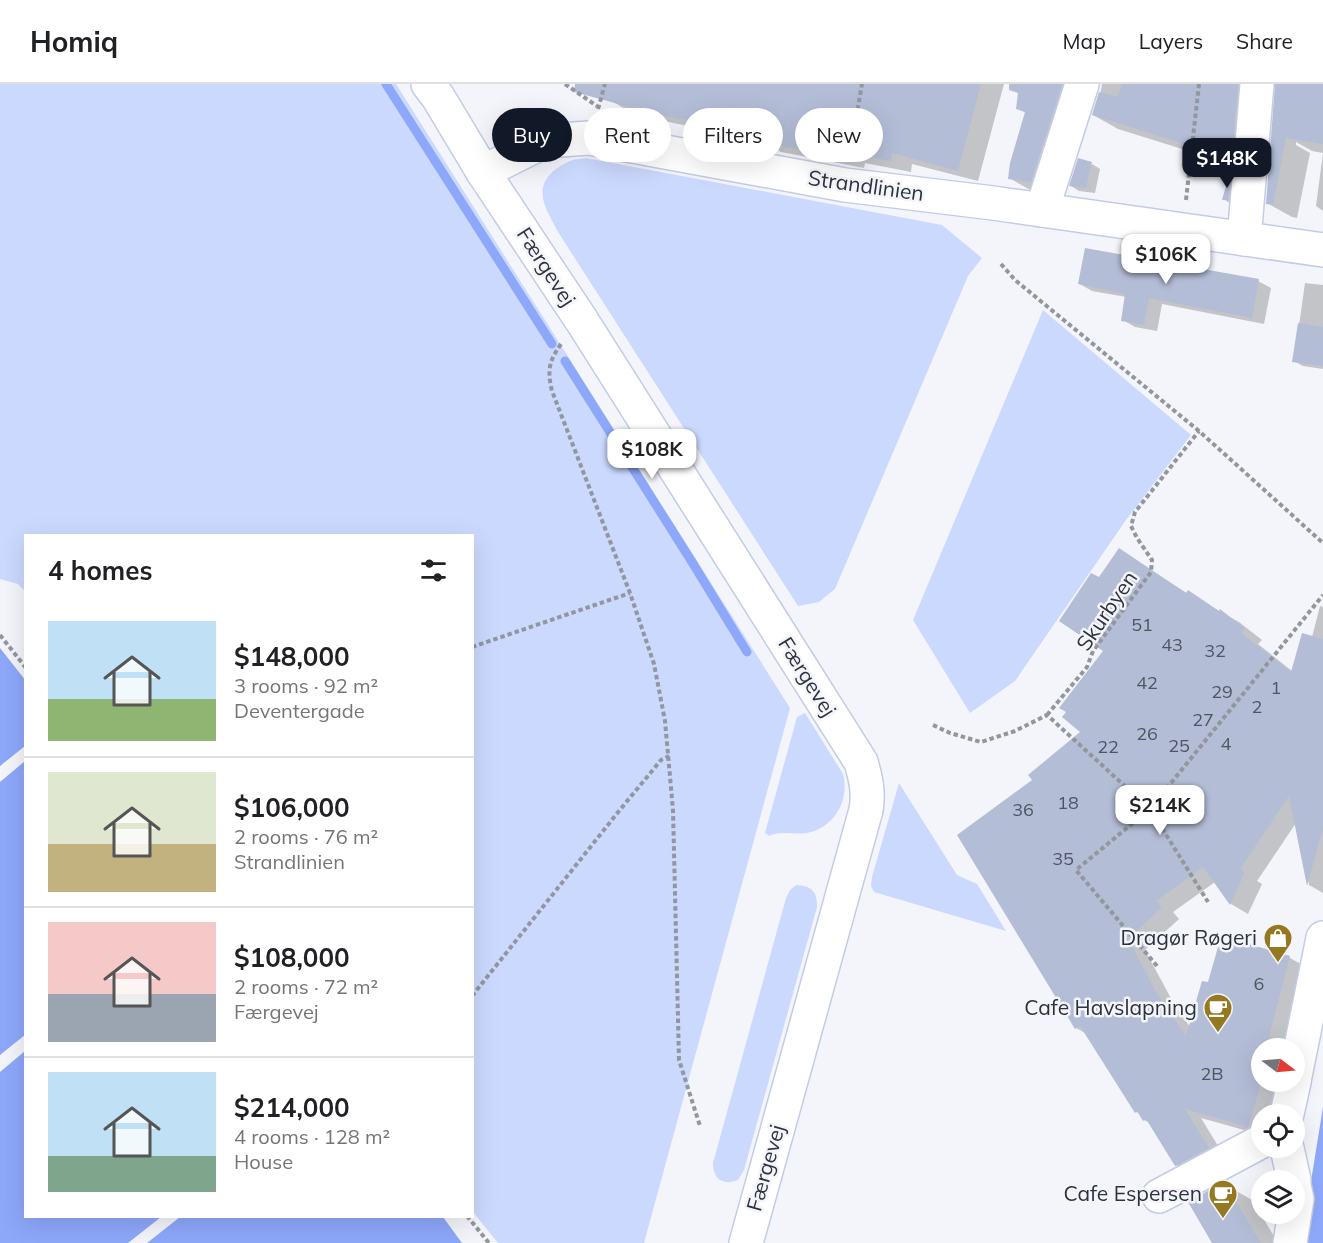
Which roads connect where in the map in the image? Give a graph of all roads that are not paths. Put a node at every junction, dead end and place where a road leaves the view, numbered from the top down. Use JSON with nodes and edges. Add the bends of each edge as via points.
{"nodes":[{"id":1,"x":428,"y":84,"type":"edge"},
{"id":2,"x":1082,"y":84,"type":"edge"},
{"id":3,"x":1257,"y":84,"type":"edge"},
{"id":4,"x":483,"y":172,"type":"junction"},
{"id":5,"x":1042,"y":210,"type":"junction"},
{"id":6,"x":1244,"y":239,"type":"junction"},
{"id":7,"x":1323,"y":250,"type":"edge"},
{"id":8,"x":1323,"y":938,"type":"edge"},
{"id":9,"x":1303,"y":1038,"type":"edge"},
{"id":10,"x":1251,"y":1147,"type":"edge"},
{"id":11,"x":1159,"y":1196,"type":"dead end"},
{"id":12,"x":1293,"y":1224,"type":"edge"},
{"id":13,"x":746,"y":1243,"type":"edge"},
{"id":14,"x":1290,"y":1243,"type":"edge"}],
"edges":[{"from":1,"to":4,"type":"street"},
{"from":2,"to":5,"type":"street"},
{"from":3,"to":6,"type":"street"},
{"from":4,"to":5,"type":"street","name":"Strandlinien","via":[[545,141],[589,138],[845,185]]},
{"from":4,"to":13,"type":"street","name":"Færgevej","via":[[861,762],[868,798],[864,821]]},
{"from":5,"to":6,"type":"street","name":"Strandlinien"},
{"from":6,"to":7,"type":"street","name":"Strandlinien"},
{"from":8,"to":9,"type":"street"},
{"from":10,"to":11,"type":"street"},
{"from":12,"to":14,"type":"street"}]}
